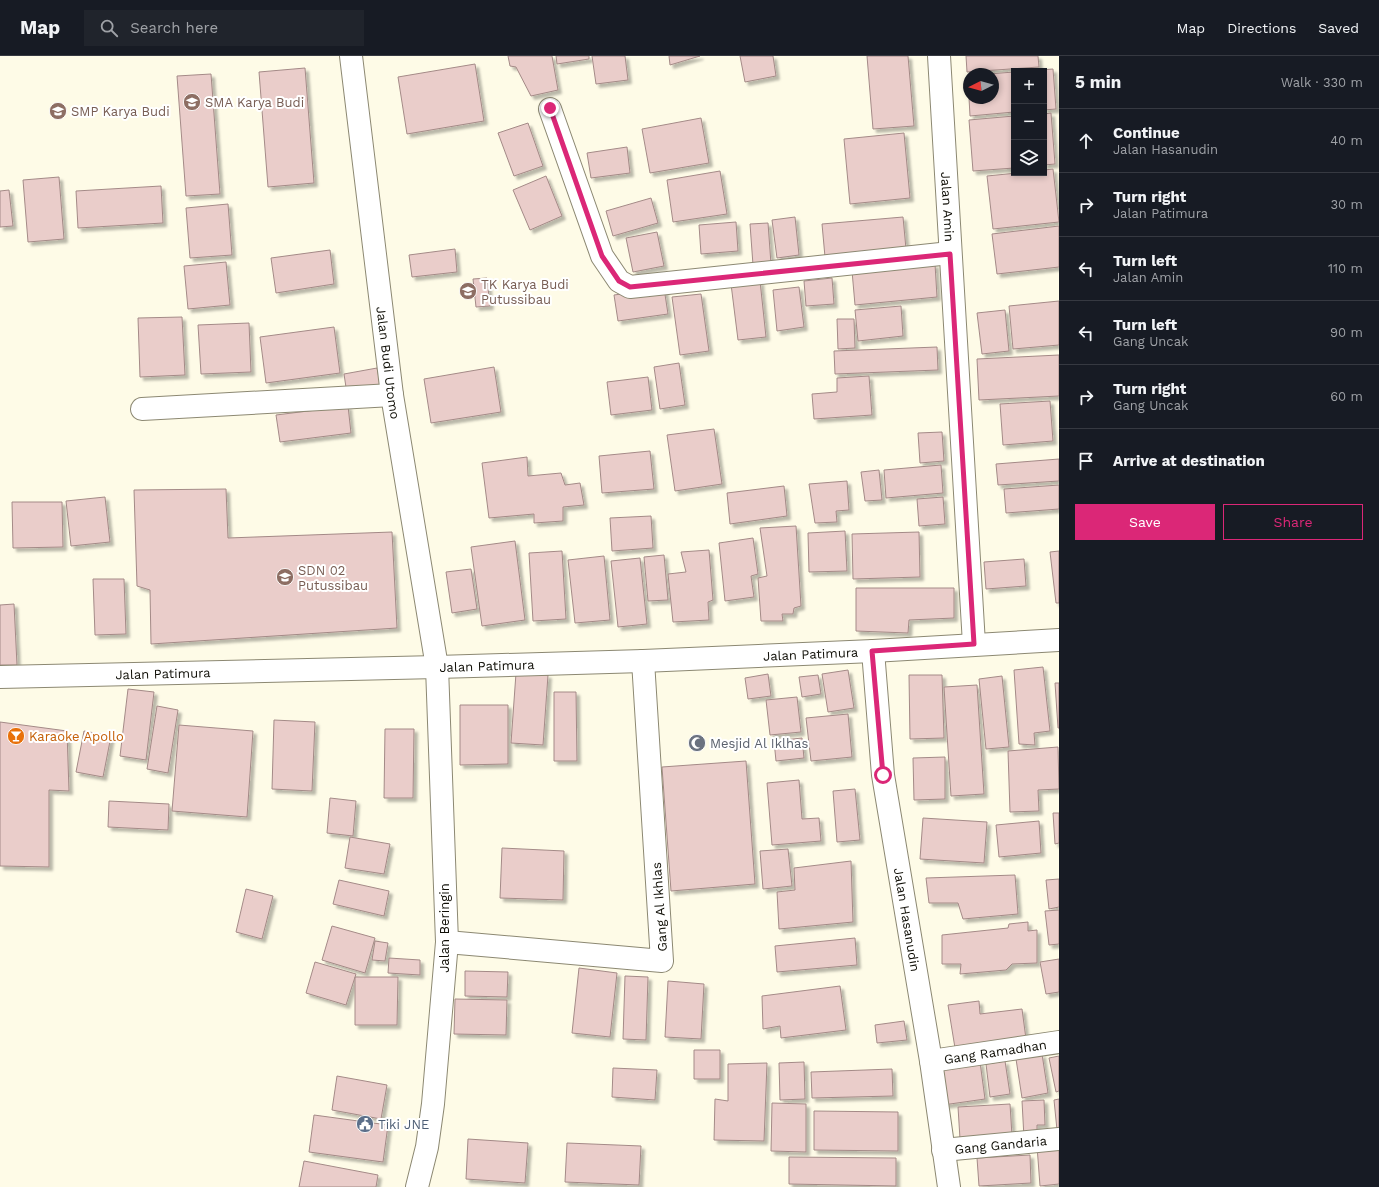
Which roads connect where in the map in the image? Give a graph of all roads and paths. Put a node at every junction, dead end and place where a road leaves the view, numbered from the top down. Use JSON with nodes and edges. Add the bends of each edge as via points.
{"nodes":[{"id":1,"x":351,"y":56,"type":"edge"},
{"id":2,"x":939,"y":56,"type":"edge"},
{"id":3,"x":550,"y":108,"type":"dead end"},
{"id":4,"x":950,"y":254,"type":"junction"},
{"id":5,"x":392,"y":395,"type":"junction"},
{"id":6,"x":142,"y":408,"type":"dead end"},
{"id":7,"x":1059,"y":640,"type":"edge"},
{"id":8,"x":974,"y":644,"type":"junction"},
{"id":9,"x":872,"y":651,"type":"junction"},
{"id":10,"x":643,"y":661,"type":"junction"},
{"id":11,"x":437,"y":667,"type":"junction"},
{"id":12,"x":0,"y":677,"type":"edge"},
{"id":13,"x":447,"y":942,"type":"junction"},
{"id":14,"x":1059,"y":1042,"type":"edge"},
{"id":15,"x":931,"y":1061,"type":"junction"},
{"id":16,"x":1059,"y":1139,"type":"edge"},
{"id":17,"x":943,"y":1150,"type":"junction"},
{"id":18,"x":417,"y":1187,"type":"edge"},
{"id":19,"x":949,"y":1187,"type":"edge"}],
"edges":[{"from":1,"to":5,"type":"street","name":"Jalan Budi Utomo"},
{"from":2,"to":4,"type":"street","name":"Jalan Amin"},
{"from":3,"to":4,"type":"street","via":[[602,256],[619,281],[630,287]]},
{"from":4,"to":8,"type":"street","name":"Jalan Amin"},
{"from":5,"to":6,"type":"street"},
{"from":5,"to":11,"type":"street","name":"Jalan Budi Utomo"},
{"from":7,"to":8,"type":"street","name":"Jalan Patimura"},
{"from":8,"to":9,"type":"street","name":"Jalan Patimura"},
{"from":9,"to":10,"type":"street","name":"Jalan Patimura"},
{"from":9,"to":15,"type":"street","name":"Jalan Hasanudin","via":[[883,775]]},
{"from":10,"to":11,"type":"street","name":"Jalan Patimura"},
{"from":10,"to":13,"type":"street","name":"Gang Al Ikhlas","via":[[662,961]]},
{"from":11,"to":12,"type":"street","name":"Jalan Patimura"},
{"from":11,"to":13,"type":"street","name":"Jalan Beringin"},
{"from":13,"to":18,"type":"street","name":"Jalan Beringin","via":[[433,1104],[427,1147]]},
{"from":14,"to":15,"type":"street","name":"Gang Ramadhan"},
{"from":15,"to":17,"type":"street","name":"Jalan Hasanudin"},
{"from":16,"to":17,"type":"street","name":"Gang Gandaria"},
{"from":17,"to":19,"type":"street","name":"Jalan Hasanudin"}]}
